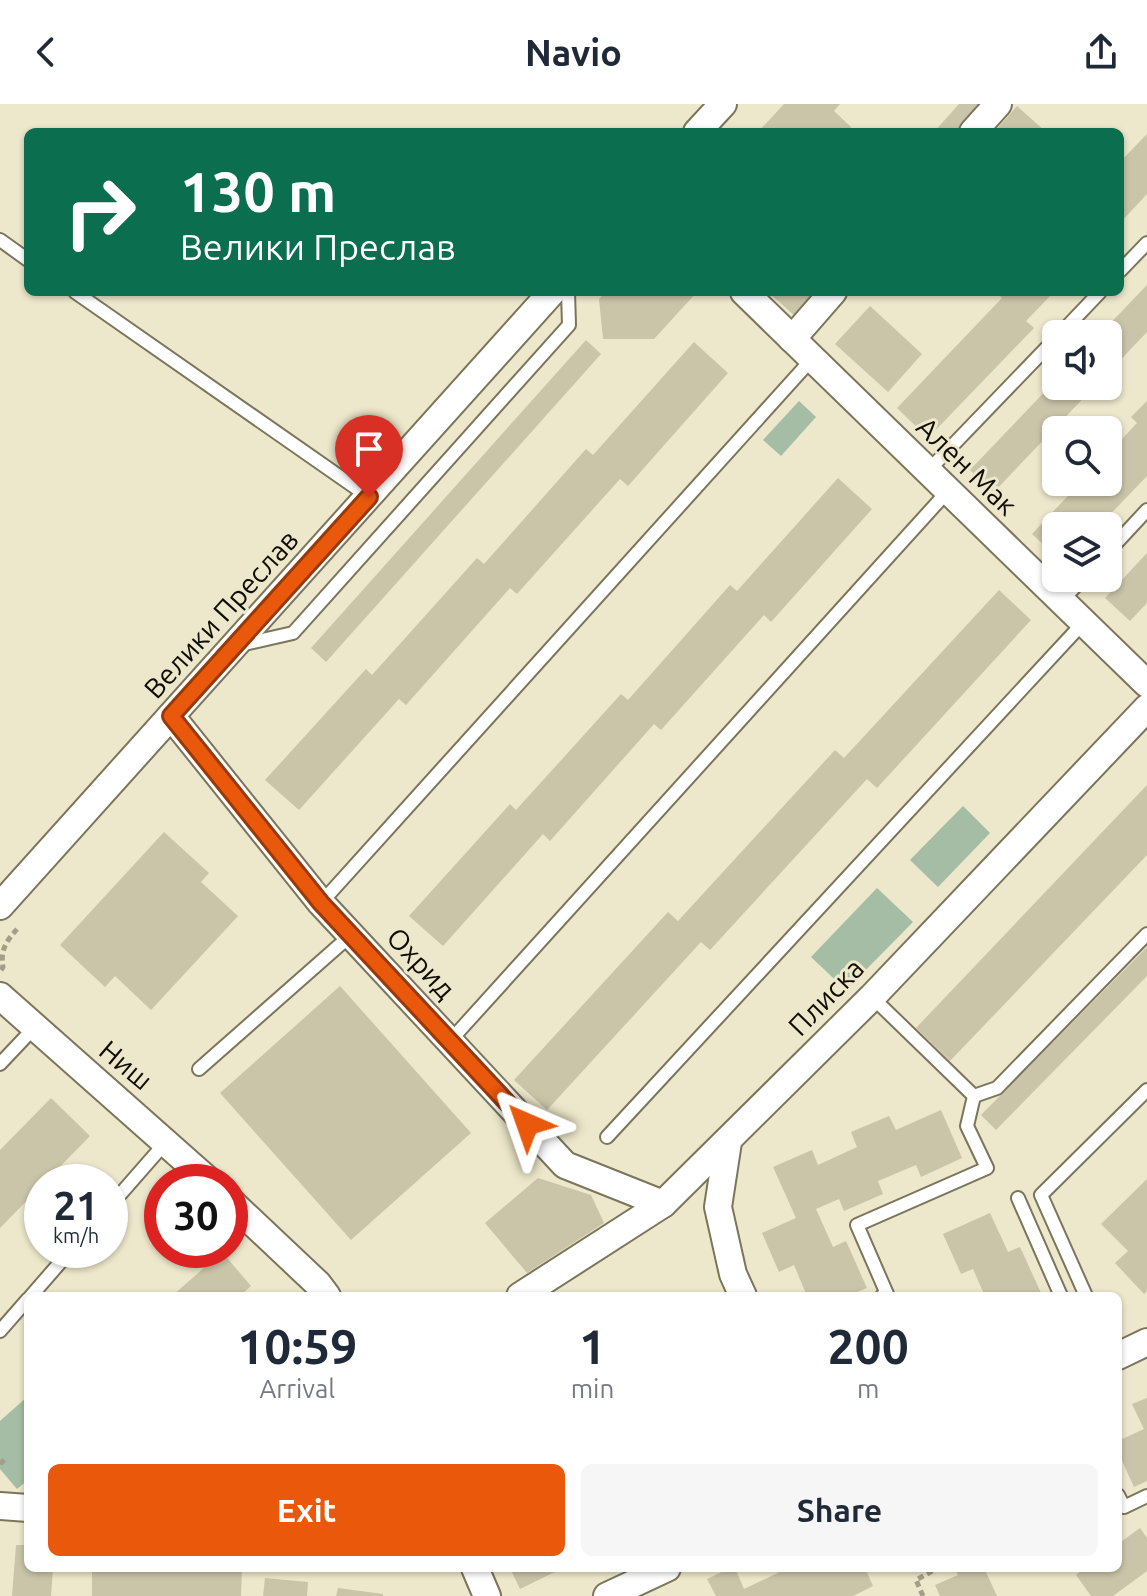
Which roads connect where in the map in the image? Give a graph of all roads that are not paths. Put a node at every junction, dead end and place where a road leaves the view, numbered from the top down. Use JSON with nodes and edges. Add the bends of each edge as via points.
{"nodes":[{"id":1,"x":723,"y":104,"type":"edge"},
{"id":2,"x":998,"y":104,"type":"edge"},
{"id":3,"x":701,"y":128,"type":"edge"},
{"id":4,"x":977,"y":128,"type":"edge"},
{"id":5,"x":0,"y":240,"type":"edge"},
{"id":6,"x":1147,"y":243,"type":"edge"},
{"id":7,"x":24,"y":257,"type":"edge"},
{"id":8,"x":1124,"y":267,"type":"edge"},
{"id":9,"x":81,"y":296,"type":"edge"},
{"id":10,"x":548,"y":296,"type":"edge"},
{"id":11,"x":568,"y":296,"type":"edge"},
{"id":12,"x":748,"y":296,"type":"edge"},
{"id":13,"x":830,"y":296,"type":"edge"},
{"id":14,"x":1096,"y":296,"type":"edge"},
{"id":15,"x":1073,"y":320,"type":"edge"},
{"id":16,"x":792,"y":339,"type":"junction"},
{"id":17,"x":1042,"y":353,"type":"edge"},
{"id":18,"x":812,"y":359,"type":"junction"},
{"id":19,"x":927,"y":472,"type":"junction"},
{"id":20,"x":947,"y":492,"type":"junction"},
{"id":21,"x":369,"y":497,"type":"junction"},
{"id":22,"x":1147,"y":510,"type":"edge"},
{"id":23,"x":1122,"y":537,"type":"edge"},
{"id":24,"x":1070,"y":592,"type":"edge"},
{"id":25,"x":1061,"y":602,"type":"junction"},
{"id":26,"x":1083,"y":623,"type":"junction"},
{"id":27,"x":236,"y":646,"type":"junction"},
{"id":28,"x":1147,"y":684,"type":"edge"},
{"id":29,"x":1147,"y":708,"type":"edge"},
{"id":30,"x":171,"y":716,"type":"junction"},
{"id":31,"x":321,"y":903,"type":"junction"},
{"id":32,"x":0,"y":906,"type":"edge"},
{"id":33,"x":1147,"y":934,"type":"edge"},
{"id":34,"x":351,"y":935,"type":"junction"},
{"id":35,"x":0,"y":996,"type":"edge"},
{"id":36,"x":872,"y":997,"type":"junction"},
{"id":37,"x":34,"y":1028,"type":"junction"},
{"id":38,"x":449,"y":1041,"type":"junction"},
{"id":39,"x":0,"y":1064,"type":"edge"},
{"id":40,"x":199,"y":1069,"type":"dead end"},
{"id":41,"x":1147,"y":1090,"type":"edge"},
{"id":42,"x":974,"y":1096,"type":"junction"},
{"id":43,"x":607,"y":1137,"type":"dead end"},
{"id":44,"x":166,"y":1141,"type":"junction"},
{"id":45,"x":728,"y":1142,"type":"junction"},
{"id":46,"x":191,"y":1164,"type":"edge"},
{"id":47,"x":128,"y":1185,"type":"edge"},
{"id":48,"x":1018,"y":1198,"type":"dead end"},
{"id":49,"x":663,"y":1204,"type":"junction"},
{"id":50,"x":248,"y":1218,"type":"edge"},
{"id":51,"x":56,"y":1268,"type":"edge"},
{"id":52,"x":35,"y":1292,"type":"edge"},
{"id":53,"x":324,"y":1292,"type":"edge"},
{"id":54,"x":526,"y":1292,"type":"edge"},
{"id":55,"x":741,"y":1292,"type":"edge"},
{"id":56,"x":886,"y":1292,"type":"edge"},
{"id":57,"x":1059,"y":1292,"type":"edge"},
{"id":58,"x":1084,"y":1292,"type":"edge"},
{"id":59,"x":24,"y":1305,"type":"edge"},
{"id":60,"x":0,"y":1331,"type":"edge"},
{"id":61,"x":1147,"y":1342,"type":"edge"},
{"id":62,"x":1122,"y":1354,"type":"edge"},
{"id":63,"x":1147,"y":1496,"type":"edge"},
{"id":64,"x":1122,"y":1503,"type":"edge"},
{"id":65,"x":0,"y":1506,"type":"edge"},
{"id":66,"x":24,"y":1508,"type":"edge"},
{"id":67,"x":477,"y":1572,"type":"edge"},
{"id":68,"x":658,"y":1572,"type":"edge"},
{"id":69,"x":487,"y":1596,"type":"edge"},
{"id":70,"x":607,"y":1596,"type":"edge"}],
"edges":[{"from":1,"to":3,"type":"street"},
{"from":2,"to":4,"type":"street"},
{"from":5,"to":7,"type":"lane"},
{"from":6,"to":8,"type":"lane"},
{"from":9,"to":21,"type":"lane"},
{"from":10,"to":21,"type":"street","name":"Велики Преслав"},
{"from":11,"to":27,"type":"lane","via":[[569,325],[293,633]]},
{"from":12,"to":16,"type":"street","name":"Ален Мак"},
{"from":13,"to":16,"type":"street"},
{"from":14,"to":15,"type":"lane"},
{"from":16,"to":18,"type":"street","name":"Ален Мак"},
{"from":17,"to":19,"type":"lane"},
{"from":18,"to":19,"type":"street","name":"Ален Мак"},
{"from":18,"to":31,"type":"lane"},
{"from":19,"to":20,"type":"street","name":"Ален Мак"},
{"from":20,"to":25,"type":"street","name":"Ален Мак"},
{"from":20,"to":38,"type":"lane"},
{"from":21,"to":27,"type":"street","name":"Велики Преслав"},
{"from":22,"to":23,"type":"lane"},
{"from":24,"to":25,"type":"lane"},
{"from":25,"to":26,"type":"street","name":"Ален Мак"},
{"from":26,"to":28,"type":"street","name":"Ален Мак"},
{"from":26,"to":43,"type":"lane"},
{"from":27,"to":30,"type":"street","name":"Велики Преслав"},
{"from":29,"to":36,"type":"street","name":"Плиска"},
{"from":30,"to":31,"type":"street","name":"Охрид"},
{"from":30,"to":32,"type":"street","name":"Велики Преслав"},
{"from":31,"to":34,"type":"street","name":"Охрид"},
{"from":33,"to":42,"type":"lane","via":[[997,1088]]},
{"from":34,"to":38,"type":"street","name":"Охрид"},
{"from":34,"to":40,"type":"lane"},
{"from":35,"to":37,"type":"street","name":"Ниш"},
{"from":36,"to":42,"type":"lane"},
{"from":36,"to":45,"type":"street","name":"Плиска"},
{"from":37,"to":39,"type":"lane"},
{"from":37,"to":44,"type":"street","name":"Ниш"},
{"from":38,"to":49,"type":"street","name":"Охрид","via":[[565,1165]]},
{"from":41,"to":58,"type":"lane","via":[[1041,1195]]},
{"from":42,"to":56,"type":"lane","via":[[967,1126],[987,1168],[857,1225]]},
{"from":44,"to":46,"type":"street","name":"Ниш"},
{"from":44,"to":47,"type":"lane"},
{"from":45,"to":49,"type":"street","name":"Плиска"},
{"from":45,"to":55,"type":"street","via":[[718,1207]]},
{"from":48,"to":57,"type":"lane"},
{"from":49,"to":54,"type":"street","name":"Плиска"},
{"from":50,"to":53,"type":"street"},
{"from":51,"to":52,"type":"lane"},
{"from":59,"to":60,"type":"lane"},
{"from":61,"to":62,"type":"street"},
{"from":63,"to":64,"type":"lane","via":[[1124,1507]]},
{"from":65,"to":66,"type":"street"},
{"from":67,"to":69,"type":"street"},
{"from":68,"to":70,"type":"street"}]}
